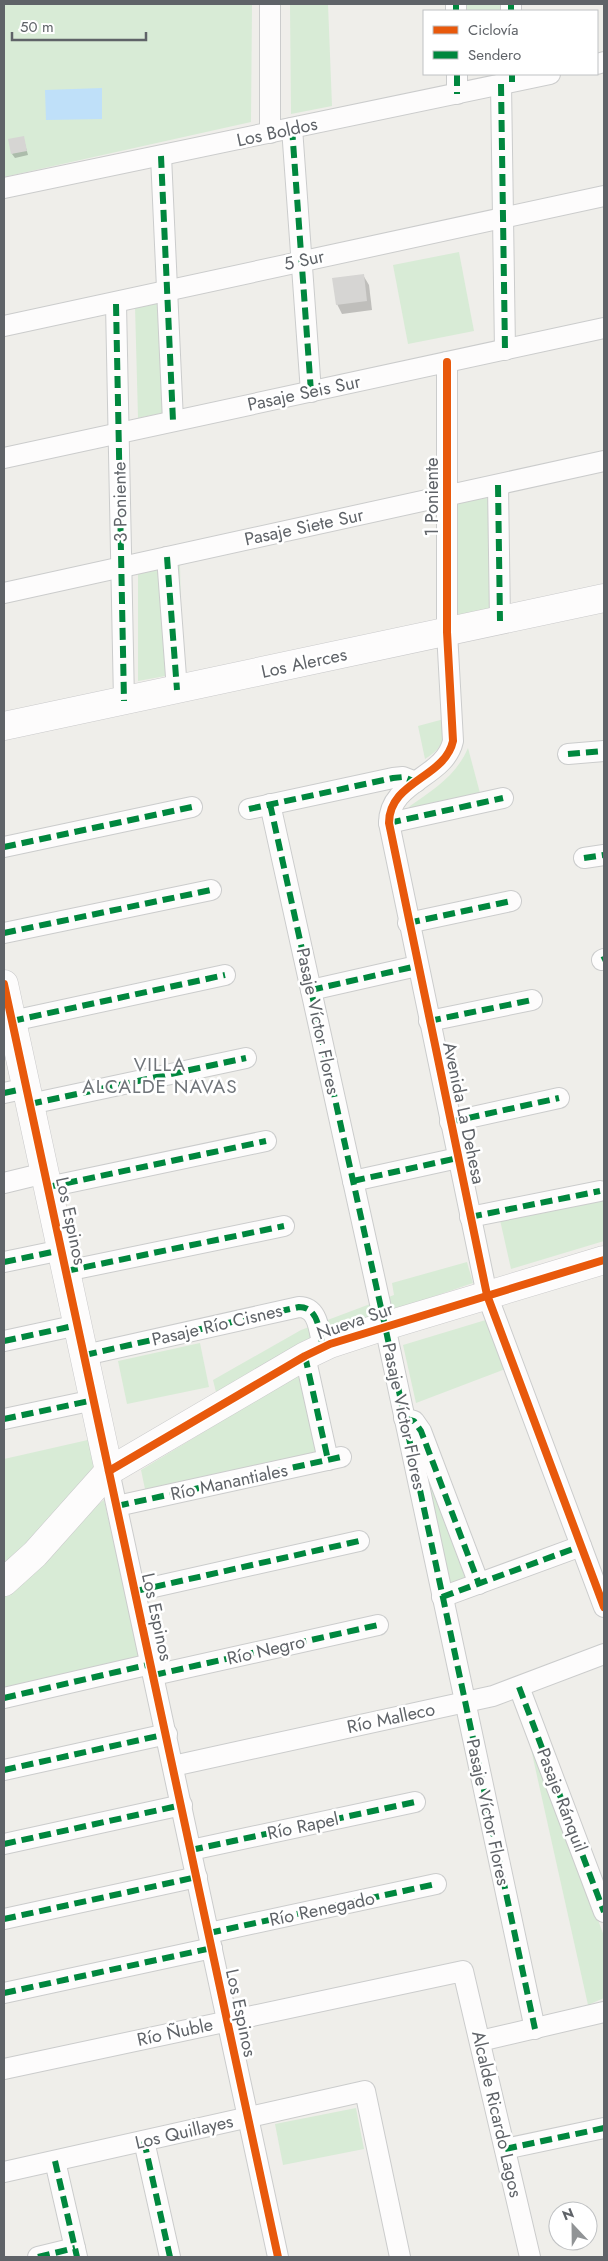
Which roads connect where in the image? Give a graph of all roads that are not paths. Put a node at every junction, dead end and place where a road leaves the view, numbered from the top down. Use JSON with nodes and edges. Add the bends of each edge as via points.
{"nodes":[{"id":1,"x":270,"y":4,"type":"edge"},
{"id":2,"x":543,"y":75,"type":"edge"},
{"id":3,"x":508,"y":80,"type":"edge"},
{"id":4,"x":457,"y":84,"type":"edge"},
{"id":5,"x":292,"y":128,"type":"junction"},
{"id":6,"x":270,"y":133,"type":"junction"},
{"id":7,"x":161,"y":156,"type":"junction"},
{"id":8,"x":4,"y":188,"type":"edge"},
{"id":9,"x":604,"y":196,"type":"edge"},
{"id":10,"x":504,"y":219,"type":"junction"},
{"id":11,"x":301,"y":261,"type":"junction"},
{"id":12,"x":169,"y":292,"type":"junction"},
{"id":13,"x":116,"y":304,"type":"junction"},
{"id":14,"x":4,"y":326,"type":"edge"},
{"id":15,"x":604,"y":328,"type":"edge"},
{"id":16,"x":506,"y":350,"type":"junction"},
{"id":17,"x":446,"y":362,"type":"junction"},
{"id":18,"x":311,"y":392,"type":"junction"},
{"id":19,"x":173,"y":421,"type":"junction"},
{"id":20,"x":119,"y":433,"type":"junction"},
{"id":21,"x":4,"y":458,"type":"edge"},
{"id":22,"x":604,"y":461,"type":"edge"},
{"id":23,"x":498,"y":485,"type":"junction"},
{"id":24,"x":447,"y":496,"type":"junction"},
{"id":25,"x":167,"y":557,"type":"junction"},
{"id":26,"x":121,"y":567,"type":"junction"},
{"id":27,"x":4,"y":593,"type":"edge"},
{"id":28,"x":604,"y":598,"type":"edge"},
{"id":29,"x":500,"y":621,"type":"junction"},
{"id":30,"x":447,"y":632,"type":"junction"},
{"id":31,"x":177,"y":690,"type":"junction"},
{"id":32,"x":124,"y":701,"type":"junction"},
{"id":33,"x":4,"y":726,"type":"edge"},
{"id":34,"x":604,"y":751,"type":"edge"},
{"id":35,"x":568,"y":754,"type":"dead end"},
{"id":36,"x":416,"y":782,"type":"junction"},
{"id":37,"x":503,"y":798,"type":"dead end"},
{"id":38,"x":270,"y":804,"type":"junction"},
{"id":39,"x":192,"y":807,"type":"dead end"},
{"id":40,"x":249,"y":809,"type":"dead end"},
{"id":41,"x":389,"y":823,"type":"junction"},
{"id":42,"x":4,"y":847,"type":"edge"},
{"id":43,"x":604,"y":855,"type":"edge"},
{"id":44,"x":584,"y":858,"type":"dead end"},
{"id":45,"x":211,"y":890,"type":"dead end"},
{"id":46,"x":511,"y":901,"type":"dead end"},
{"id":47,"x":408,"y":923,"type":"junction"},
{"id":48,"x":4,"y":933,"type":"edge"},
{"id":49,"x":418,"y":966,"type":"junction"},
{"id":50,"x":226,"y":976,"type":"dead end"},
{"id":51,"x":311,"y":990,"type":"junction"},
{"id":52,"x":532,"y":1000,"type":"dead end"},
{"id":53,"x":7,"y":1006,"type":"edge"},
{"id":54,"x":429,"y":1021,"type":"junction"},
{"id":55,"x":246,"y":1058,"type":"dead end"},
{"id":56,"x":20,"y":1095,"type":"edge"},
{"id":57,"x":559,"y":1098,"type":"dead end"},
{"id":58,"x":450,"y":1122,"type":"junction"},
{"id":59,"x":266,"y":1141,"type":"dead end"},
{"id":60,"x":458,"y":1158,"type":"junction"},
{"id":61,"x":47,"y":1180,"type":"junction"},
{"id":62,"x":353,"y":1181,"type":"junction"},
{"id":63,"x":4,"y":1183,"type":"edge"},
{"id":64,"x":600,"y":1191,"type":"dead end"},
{"id":65,"x":470,"y":1217,"type":"junction"},
{"id":66,"x":284,"y":1226,"type":"dead end"},
{"id":67,"x":64,"y":1260,"type":"junction"},
{"id":68,"x":604,"y":1260,"type":"edge"},
{"id":69,"x":4,"y":1262,"type":"edge"},
{"id":70,"x":487,"y":1295,"type":"junction"},
{"id":71,"x":78,"y":1325,"type":"junction"},
{"id":72,"x":385,"y":1326,"type":"junction"},
{"id":73,"x":4,"y":1341,"type":"edge"},
{"id":74,"x":314,"y":1352,"type":"junction"},
{"id":75,"x":85,"y":1355,"type":"junction"},
{"id":76,"x":94,"y":1400,"type":"junction"},
{"id":77,"x":404,"y":1418,"type":"junction"},
{"id":78,"x":4,"y":1419,"type":"edge"},
{"id":79,"x":334,"y":1458,"type":"joint"},
{"id":80,"x":109,"y":1471,"type":"junction"},
{"id":81,"x":117,"y":1506,"type":"junction"},
{"id":82,"x":359,"y":1541,"type":"dead end"},
{"id":83,"x":581,"y":1546,"type":"junction"},
{"id":84,"x":4,"y":1582,"type":"edge"},
{"id":85,"x":479,"y":1584,"type":"junction"},
{"id":86,"x":136,"y":1591,"type":"junction"},
{"id":87,"x":442,"y":1597,"type":"junction"},
{"id":88,"x":604,"y":1607,"type":"edge"},
{"id":89,"x":378,"y":1625,"type":"dead end"},
{"id":90,"x":604,"y":1654,"type":"edge"},
{"id":91,"x":153,"y":1670,"type":"junction"},
{"id":92,"x":520,"y":1687,"type":"junction"},
{"id":93,"x":4,"y":1698,"type":"edge"},
{"id":94,"x":464,"y":1702,"type":"junction"},
{"id":95,"x":167,"y":1734,"type":"junction"},
{"id":96,"x":173,"y":1766,"type":"junction"},
{"id":97,"x":4,"y":1770,"type":"edge"},
{"id":98,"x":415,"y":1802,"type":"dead end"},
{"id":99,"x":182,"y":1805,"type":"junction"},
{"id":100,"x":4,"y":1844,"type":"edge"},
{"id":101,"x":191,"y":1850,"type":"junction"},
{"id":102,"x":197,"y":1876,"type":"junction"},
{"id":103,"x":436,"y":1884,"type":"dead end"},
{"id":104,"x":604,"y":1912,"type":"edge"},
{"id":105,"x":4,"y":1919,"type":"edge"},
{"id":106,"x":210,"y":1940,"type":"junction"},
{"id":107,"x":463,"y":1971,"type":"joint"},
{"id":108,"x":4,"y":1993,"type":"edge"},
{"id":109,"x":604,"y":2012,"type":"edge"},
{"id":110,"x":227,"y":2020,"type":"junction"},
{"id":111,"x":535,"y":2029,"type":"junction"},
{"id":112,"x":480,"y":2041,"type":"junction"},
{"id":113,"x":4,"y":2069,"type":"edge"},
{"id":114,"x":248,"y":2118,"type":"junction"},
{"id":115,"x":604,"y":2128,"type":"edge"},
{"id":116,"x":144,"y":2141,"type":"junction"},
{"id":117,"x":505,"y":2149,"type":"junction"},
{"id":118,"x":55,"y":2161,"type":"junction"},
{"id":119,"x":4,"y":2172,"type":"edge"},
{"id":120,"x":76,"y":2253,"type":"edge"},
{"id":121,"x":38,"y":2257,"type":"edge"},
{"id":122,"x":170,"y":2257,"type":"edge"},
{"id":123,"x":278,"y":2257,"type":"edge"},
{"id":124,"x":400,"y":2257,"type":"edge"},
{"id":125,"x":530,"y":2257,"type":"edge"}],
"edges":[{"from":1,"to":6,"type":"street"},
{"from":2,"to":3,"type":"street","name":"Los Boldos"},
{"from":3,"to":4,"type":"street","name":"Los Boldos"},
{"from":3,"to":10,"type":"street"},
{"from":4,"to":5,"type":"street","name":"Los Boldos"},
{"from":5,"to":6,"type":"street","name":"Los Boldos"},
{"from":5,"to":11,"type":"street"},
{"from":6,"to":7,"type":"street","name":"Los Boldos"},
{"from":7,"to":8,"type":"street","name":"Los Boldos"},
{"from":7,"to":12,"type":"street"},
{"from":9,"to":10,"type":"street","name":"5 Sur"},
{"from":10,"to":11,"type":"street","name":"5 Sur"},
{"from":10,"to":16,"type":"street"},
{"from":11,"to":12,"type":"street","name":"5 Sur"},
{"from":11,"to":18,"type":"street"},
{"from":12,"to":13,"type":"street","name":"5 Sur"},
{"from":12,"to":19,"type":"street"},
{"from":13,"to":14,"type":"street","name":"5 Sur"},
{"from":13,"to":20,"type":"street","name":"3 Poniente"},
{"from":15,"to":16,"type":"street","name":"Pasaje Seis Sur"},
{"from":16,"to":17,"type":"street","name":"Pasaje Seis Sur"},
{"from":17,"to":18,"type":"street","name":"Pasaje Seis Sur"},
{"from":17,"to":24,"type":"street","name":"1 Poniente"},
{"from":18,"to":19,"type":"street","name":"Pasaje Seis Sur"},
{"from":19,"to":20,"type":"street","name":"Pasaje Seis Sur"},
{"from":20,"to":21,"type":"street","name":"Pasaje Seis Sur"},
{"from":20,"to":26,"type":"street","name":"3 Poniente"},
{"from":22,"to":23,"type":"street","name":"Pasaje Siete Sur"},
{"from":23,"to":24,"type":"street","name":"Pasaje Siete Sur"},
{"from":23,"to":29,"type":"street"},
{"from":24,"to":25,"type":"street","name":"Pasaje Siete Sur"},
{"from":24,"to":30,"type":"street","name":"1 Poniente"},
{"from":25,"to":26,"type":"street","name":"Pasaje Siete Sur"},
{"from":25,"to":31,"type":"street"},
{"from":26,"to":27,"type":"street","name":"Pasaje Siete Sur"},
{"from":26,"to":32,"type":"street","name":"3 Poniente"},
{"from":28,"to":29,"type":"street","name":"Los Alerces"},
{"from":29,"to":30,"type":"street","name":"Los Alerces"},
{"from":30,"to":31,"type":"street","name":"Los Alerces"},
{"from":30,"to":36,"type":"street","name":"Avenida La Dehesa","via":[[451,746],[441,762]]},
{"from":31,"to":32,"type":"street","name":"Los Alerces"},
{"from":32,"to":33,"type":"street","name":"Los Alerces"},
{"from":34,"to":35,"type":"street"},
{"from":36,"to":38,"type":"street","via":[[404,777],[393,778]]},
{"from":36,"to":41,"type":"street","name":"Avenida La Dehesa","via":[[394,801]]},
{"from":37,"to":41,"type":"street"},
{"from":38,"to":40,"type":"street"},
{"from":38,"to":51,"type":"street","name":"Pasaje Víctor Flores"},
{"from":39,"to":42,"type":"street"},
{"from":41,"to":47,"type":"street","name":"Avenida La Dehesa"},
{"from":43,"to":44,"type":"street"},
{"from":45,"to":48,"type":"street"},
{"from":46,"to":47,"type":"street"},
{"from":47,"to":49,"type":"street","name":"Avenida La Dehesa"},
{"from":49,"to":51,"type":"street"},
{"from":49,"to":54,"type":"street","name":"Avenida La Dehesa"},
{"from":50,"to":53,"type":"street"},
{"from":51,"to":62,"type":"street","name":"Pasaje Víctor Flores"},
{"from":52,"to":54,"type":"street"},
{"from":53,"to":56,"type":"street","name":"Los Espinos"},
{"from":54,"to":58,"type":"street","name":"Avenida La Dehesa"},
{"from":55,"to":56,"type":"street"},
{"from":56,"to":61,"type":"street","name":"Los Espinos"},
{"from":57,"to":58,"type":"street"},
{"from":58,"to":60,"type":"street","name":"Avenida La Dehesa"},
{"from":59,"to":61,"type":"street"},
{"from":60,"to":62,"type":"street"},
{"from":60,"to":65,"type":"street","name":"Avenida La Dehesa"},
{"from":61,"to":63,"type":"street"},
{"from":61,"to":67,"type":"street","name":"Los Espinos"},
{"from":62,"to":72,"type":"street","name":"Pasaje Víctor Flores"},
{"from":64,"to":65,"type":"street"},
{"from":65,"to":70,"type":"street","name":"Avenida La Dehesa"},
{"from":66,"to":67,"type":"street"},
{"from":67,"to":69,"type":"street"},
{"from":67,"to":71,"type":"street","name":"Los Espinos"},
{"from":68,"to":70,"type":"street","name":"Nueva Sur"},
{"from":70,"to":72,"type":"street","name":"Nueva Sur"},
{"from":70,"to":83,"type":"street","name":"Avenida La Dehesa"},
{"from":71,"to":73,"type":"street"},
{"from":71,"to":75,"type":"street","name":"Los Espinos"},
{"from":72,"to":74,"type":"street","name":"Nueva Sur"},
{"from":72,"to":77,"type":"street","name":"Pasaje Víctor Flores"},
{"from":74,"to":75,"type":"street","name":"Pasaje Río Cisnes","via":[[315,1315],[310,1309],[299,1307]]},
{"from":74,"to":79,"type":"street","name":"Pasaje Río Cisnes"},
{"from":74,"to":80,"type":"street","name":"Nueva Sur"},
{"from":75,"to":76,"type":"street","name":"Los Espinos"},
{"from":76,"to":78,"type":"street"},
{"from":76,"to":80,"type":"street","name":"Los Espinos"},
{"from":77,"to":85,"type":"street","via":[[414,1421],[421,1431]]},
{"from":77,"to":87,"type":"street","name":"Pasaje Víctor Flores"},
{"from":79,"to":81,"type":"street","name":"Río Manantiales"},
{"from":80,"to":81,"type":"street","name":"Los Espinos"},
{"from":80,"to":84,"type":"street","name":"Nueva Sur","via":[[35,1554]]},
{"from":81,"to":86,"type":"street","name":"Los Espinos"},
{"from":82,"to":86,"type":"street"},
{"from":83,"to":85,"type":"street"},
{"from":83,"to":88,"type":"street","name":"Avenida La Dehesa"},
{"from":85,"to":87,"type":"street"},
{"from":86,"to":91,"type":"street","name":"Los Espinos"},
{"from":87,"to":94,"type":"street","name":"Pasaje Víctor Flores"},
{"from":89,"to":91,"type":"street","name":"Río Negro"},
{"from":90,"to":92,"type":"street","name":"Río Malleco"},
{"from":91,"to":93,"type":"street","name":"Río Negro"},
{"from":91,"to":95,"type":"street","name":"Los Espinos"},
{"from":92,"to":94,"type":"street","name":"Río Malleco"},
{"from":92,"to":104,"type":"street","name":"Pasaje Ránquil"},
{"from":94,"to":96,"type":"street","name":"Río Malleco"},
{"from":94,"to":111,"type":"street","name":"Pasaje Víctor Flores"},
{"from":95,"to":96,"type":"street","name":"Los Espinos"},
{"from":95,"to":97,"type":"street"},
{"from":96,"to":99,"type":"street","name":"Los Espinos"},
{"from":98,"to":101,"type":"street","name":"Río Rapel"},
{"from":99,"to":100,"type":"street"},
{"from":99,"to":101,"type":"street","name":"Los Espinos"},
{"from":101,"to":102,"type":"street","name":"Los Espinos"},
{"from":102,"to":105,"type":"street"},
{"from":102,"to":106,"type":"street","name":"Los Espinos"},
{"from":103,"to":106,"type":"street","name":"Río Renegado"},
{"from":106,"to":108,"type":"street","name":"Río Renegado"},
{"from":106,"to":110,"type":"street","name":"Los Espinos"},
{"from":107,"to":110,"type":"street","name":"Río Ñuble"},
{"from":107,"to":112,"type":"street","name":"Alcalde Ricardo Lagos"},
{"from":109,"to":111,"type":"street"},
{"from":110,"to":113,"type":"street","name":"Río Ñuble"},
{"from":110,"to":114,"type":"street","name":"Los Espinos"},
{"from":111,"to":112,"type":"street"},
{"from":112,"to":117,"type":"street","name":"Alcalde Ricardo Lagos"},
{"from":114,"to":116,"type":"street","name":"Los Quillayes"},
{"from":114,"to":123,"type":"street","name":"Los Espinos"},
{"from":114,"to":124,"type":"street","name":"Los Quillayes","via":[[365,2091]]},
{"from":115,"to":117,"type":"street"},
{"from":116,"to":118,"type":"street","name":"Los Quillayes"},
{"from":116,"to":122,"type":"street"},
{"from":117,"to":125,"type":"street","name":"Alcalde Ricardo Lagos"},
{"from":118,"to":119,"type":"street","name":"Los Quillayes"},
{"from":118,"to":120,"type":"street"},
{"from":120,"to":121,"type":"street"}]}
